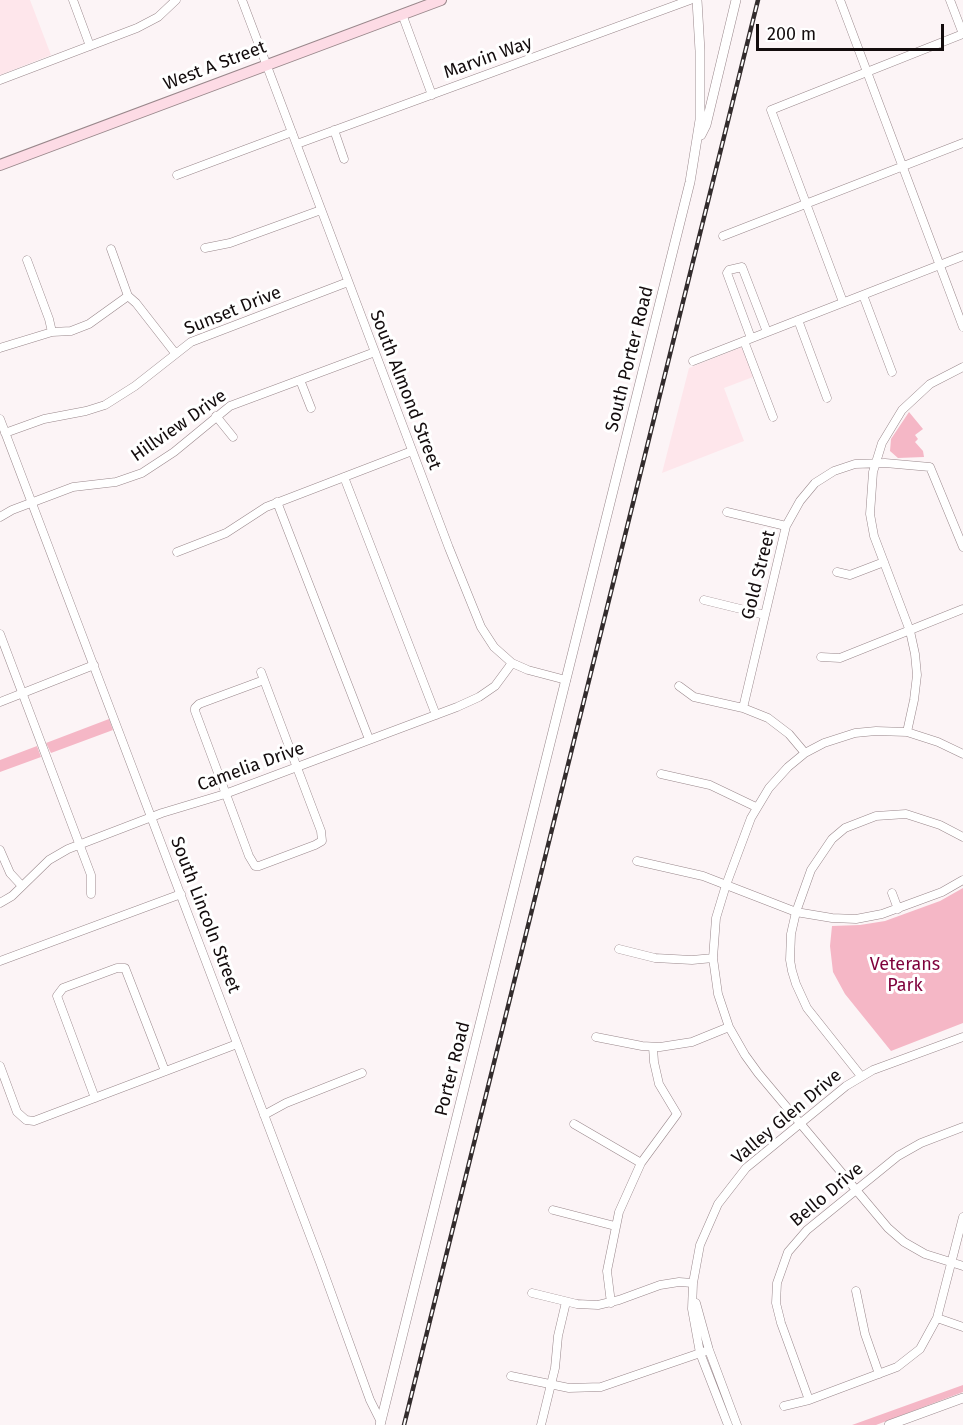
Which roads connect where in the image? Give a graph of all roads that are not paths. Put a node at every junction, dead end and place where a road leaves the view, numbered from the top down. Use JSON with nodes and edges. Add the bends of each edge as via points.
{"nodes":[{"id":1,"x":73,"y":0,"type":"edge"},
{"id":2,"x":242,"y":0,"type":"edge"},
{"id":3,"x":441,"y":0,"type":"edge"},
{"id":4,"x":690,"y":0,"type":"edge"},
{"id":5,"x":697,"y":0,"type":"edge"},
{"id":6,"x":736,"y":0,"type":"edge"},
{"id":7,"x":840,"y":0,"type":"edge"},
{"id":8,"x":950,"y":0,"type":"edge"},
{"id":9,"x":173,"y":1,"type":"edge"},
{"id":10,"x":402,"y":14,"type":"junction"},
{"id":11,"x":963,"y":34,"type":"edge"},
{"id":12,"x":90,"y":46,"type":"junction"},
{"id":13,"x":266,"y":64,"type":"junction"},
{"id":14,"x":866,"y":72,"type":"junction"},
{"id":15,"x":0,"y":80,"type":"edge"},
{"id":16,"x":432,"y":95,"type":"junction"},
{"id":17,"x":334,"y":130,"type":"junction"},
{"id":18,"x":292,"y":132,"type":"junction"},
{"id":19,"x":697,"y":143,"type":"junction"},
{"id":20,"x":963,"y":143,"type":"edge"},
{"id":21,"x":297,"y":144,"type":"junction"},
{"id":22,"x":345,"y":159,"type":"dead end"},
{"id":23,"x":0,"y":165,"type":"edge"},
{"id":24,"x":903,"y":167,"type":"junction"},
{"id":25,"x":177,"y":175,"type":"dead end"},
{"id":26,"x":806,"y":204,"type":"junction"},
{"id":27,"x":321,"y":210,"type":"junction"},
{"id":28,"x":723,"y":236,"type":"dead end"},
{"id":29,"x":205,"y":248,"type":"dead end"},
{"id":30,"x":111,"y":249,"type":"dead end"},
{"id":31,"x":963,"y":256,"type":"edge"},
{"id":32,"x":27,"y":260,"type":"dead end"},
{"id":33,"x":940,"y":265,"type":"junction"},
{"id":34,"x":348,"y":282,"type":"junction"},
{"id":35,"x":863,"y":295,"type":"junction"},
{"id":36,"x":128,"y":296,"type":"junction"},
{"id":37,"x":843,"y":302,"type":"junction"},
{"id":38,"x":798,"y":320,"type":"junction"},
{"id":39,"x":963,"y":327,"type":"edge"},
{"id":40,"x":52,"y":332,"type":"junction"},
{"id":41,"x":767,"y":332,"type":"junction"},
{"id":42,"x":748,"y":340,"type":"junction"},
{"id":43,"x":0,"y":348,"type":"edge"},
{"id":44,"x":375,"y":352,"type":"junction"},
{"id":45,"x":175,"y":353,"type":"junction"},
{"id":46,"x":693,"y":361,"type":"dead end"},
{"id":47,"x":963,"y":367,"type":"edge"},
{"id":48,"x":892,"y":372,"type":"dead end"},
{"id":49,"x":300,"y":380,"type":"junction"},
{"id":50,"x":827,"y":398,"type":"dead end"},
{"id":51,"x":311,"y":408,"type":"dead end"},
{"id":52,"x":216,"y":416,"type":"junction"},
{"id":53,"x":773,"y":417,"type":"dead end"},
{"id":54,"x":0,"y":419,"type":"edge"},
{"id":55,"x":5,"y":433,"type":"junction"},
{"id":56,"x":233,"y":437,"type":"dead end"},
{"id":57,"x":412,"y":451,"type":"junction"},
{"id":58,"x":875,"y":464,"type":"junction"},
{"id":59,"x":344,"y":477,"type":"junction"},
{"id":60,"x":32,"y":502,"type":"junction"},
{"id":61,"x":277,"y":502,"type":"junction"},
{"id":62,"x":727,"y":512,"type":"dead end"},
{"id":63,"x":0,"y":517,"type":"edge"},
{"id":64,"x":786,"y":526,"type":"junction"},
{"id":65,"x":963,"y":547,"type":"edge"},
{"id":66,"x":177,"y":552,"type":"dead end"},
{"id":67,"x":884,"y":562,"type":"junction"},
{"id":68,"x":837,"y":572,"type":"dead end"},
{"id":69,"x":704,"y":600,"type":"dead end"},
{"id":70,"x":963,"y":609,"type":"edge"},
{"id":71,"x":765,"y":615,"type":"junction"},
{"id":72,"x":910,"y":631,"type":"junction"},
{"id":73,"x":0,"y":634,"type":"edge"},
{"id":74,"x":821,"y":657,"type":"dead end"},
{"id":75,"x":512,"y":663,"type":"junction"},
{"id":76,"x":94,"y":665,"type":"junction"},
{"id":77,"x":261,"y":672,"type":"dead end"},
{"id":78,"x":264,"y":680,"type":"junction"},
{"id":79,"x":566,"y":680,"type":"junction"},
{"id":80,"x":679,"y":686,"type":"dead end"},
{"id":81,"x":22,"y":693,"type":"junction"},
{"id":82,"x":0,"y":702,"type":"edge"},
{"id":83,"x":742,"y":708,"type":"junction"},
{"id":84,"x":436,"y":715,"type":"junction"},
{"id":85,"x":557,"y":721,"type":"joint"},
{"id":86,"x":907,"y":732,"type":"junction"},
{"id":87,"x":369,"y":739,"type":"junction"},
{"id":88,"x":805,"y":753,"type":"junction"},
{"id":89,"x":963,"y":754,"type":"edge"},
{"id":90,"x":297,"y":767,"type":"junction"},
{"id":91,"x":661,"y":774,"type":"dead end"},
{"id":92,"x":225,"y":794,"type":"junction"},
{"id":93,"x":756,"y":807,"type":"junction"},
{"id":94,"x":152,"y":817,"type":"junction"},
{"id":95,"x":963,"y":837,"type":"edge"},
{"id":96,"x":79,"y":844,"type":"junction"},
{"id":97,"x":0,"y":850,"type":"edge"},
{"id":98,"x":637,"y":861,"type":"dead end"},
{"id":99,"x":963,"y":880,"type":"edge"},
{"id":100,"x":726,"y":885,"type":"junction"},
{"id":101,"x":22,"y":886,"type":"junction"},
{"id":102,"x":892,"y":893,"type":"dead end"},
{"id":103,"x":92,"y":894,"type":"dead end"},
{"id":104,"x":181,"y":894,"type":"junction"},
{"id":105,"x":0,"y":903,"type":"edge"},
{"id":106,"x":898,"y":909,"type":"junction"},
{"id":107,"x":796,"y":912,"type":"junction"},
{"id":108,"x":619,"y":949,"type":"dead end"},
{"id":109,"x":713,"y":958,"type":"junction"},
{"id":110,"x":0,"y":961,"type":"edge"},
{"id":111,"x":729,"y":1027,"type":"junction"},
{"id":112,"x":963,"y":1036,"type":"edge"},
{"id":113,"x":596,"y":1037,"type":"dead end"},
{"id":114,"x":237,"y":1044,"type":"junction"},
{"id":115,"x":653,"y":1047,"type":"junction"},
{"id":116,"x":0,"y":1066,"type":"edge"},
{"id":117,"x":165,"y":1071,"type":"junction"},
{"id":118,"x":362,"y":1073,"type":"dead end"},
{"id":119,"x":861,"y":1076,"type":"junction"},
{"id":120,"x":3,"y":1082,"type":"edge"},
{"id":121,"x":95,"y":1098,"type":"junction"},
{"id":122,"x":264,"y":1115,"type":"junction"},
{"id":123,"x":800,"y":1122,"type":"junction"},
{"id":124,"x":574,"y":1124,"type":"dead end"},
{"id":125,"x":963,"y":1127,"type":"edge"},
{"id":126,"x":641,"y":1163,"type":"junction"},
{"id":127,"x":856,"y":1190,"type":"junction"},
{"id":128,"x":552,"y":1210,"type":"dead end"},
{"id":129,"x":963,"y":1217,"type":"edge"},
{"id":130,"x":615,"y":1226,"type":"junction"},
{"id":131,"x":951,"y":1264,"type":"junction"},
{"id":132,"x":963,"y":1266,"type":"edge"},
{"id":133,"x":693,"y":1283,"type":"junction"},
{"id":134,"x":856,"y":1292,"type":"dead end"},
{"id":135,"x":532,"y":1293,"type":"dead end"},
{"id":136,"x":566,"y":1302,"type":"junction"},
{"id":137,"x":611,"y":1303,"type":"junction"},
{"id":138,"x":937,"y":1318,"type":"junction"},
{"id":139,"x":963,"y":1327,"type":"edge"},
{"id":140,"x":709,"y":1350,"type":"junction"},
{"id":141,"x":700,"y":1353,"type":"junction"},
{"id":142,"x":879,"y":1374,"type":"junction"},
{"id":143,"x":511,"y":1376,"type":"dead end"},
{"id":144,"x":551,"y":1386,"type":"junction"},
{"id":145,"x":963,"y":1398,"type":"edge"},
{"id":146,"x":809,"y":1400,"type":"junction"},
{"id":147,"x":784,"y":1406,"type":"dead end"},
{"id":148,"x":381,"y":1424,"type":"edge"},
{"id":149,"x":541,"y":1425,"type":"edge"},
{"id":150,"x":728,"y":1425,"type":"edge"},
{"id":151,"x":737,"y":1425,"type":"edge"},
{"id":152,"x":890,"y":1425,"type":"edge"}],
"edges":[{"from":1,"to":12,"type":"street"},
{"from":2,"to":13,"type":"street","name":"South Almond Street"},
{"from":3,"to":10,"type":"main road","name":"West A Street"},
{"from":4,"to":16,"type":"street","name":"Marvin Way"},
{"from":5,"to":19,"type":"street","name":"South Porter Road","via":[[701,83]]},
{"from":6,"to":19,"type":"street","via":[[706,125]]},
{"from":7,"to":14,"type":"street"},
{"from":8,"to":11,"type":"street"},
{"from":9,"to":12,"type":"street","via":[[158,17]]},
{"from":10,"to":13,"type":"main road","name":"West A Street"},
{"from":10,"to":16,"type":"street"},
{"from":11,"to":14,"type":"street"},
{"from":12,"to":15,"type":"street"},
{"from":13,"to":18,"type":"street","name":"South Almond Street"},
{"from":13,"to":23,"type":"main road","name":"West A Street"},
{"from":14,"to":24,"type":"street"},
{"from":14,"to":26,"type":"street","via":[[771,110]]},
{"from":16,"to":17,"type":"street","name":"Marvin Way"},
{"from":17,"to":21,"type":"street","name":"Marvin Way"},
{"from":17,"to":22,"type":"street"},
{"from":18,"to":21,"type":"street","name":"South Almond Street"},
{"from":18,"to":25,"type":"street"},
{"from":19,"to":79,"type":"street","name":"South Porter Road","via":[[681,222]]},
{"from":20,"to":24,"type":"street"},
{"from":21,"to":27,"type":"street","name":"South Almond Street"},
{"from":24,"to":26,"type":"street"},
{"from":24,"to":33,"type":"street"},
{"from":26,"to":28,"type":"street"},
{"from":26,"to":37,"type":"street"},
{"from":27,"to":29,"type":"street","via":[[230,243]]},
{"from":27,"to":34,"type":"street","name":"South Almond Street"},
{"from":30,"to":36,"type":"street"},
{"from":31,"to":33,"type":"street"},
{"from":32,"to":40,"type":"street"},
{"from":33,"to":35,"type":"street"},
{"from":33,"to":39,"type":"street"},
{"from":34,"to":44,"type":"street","name":"South Almond Street"},
{"from":34,"to":45,"type":"street","name":"Sunset Drive","via":[[202,337]]},
{"from":35,"to":37,"type":"street"},
{"from":35,"to":48,"type":"street"},
{"from":36,"to":40,"type":"street","via":[[89,324],[71,331]]},
{"from":36,"to":45,"type":"street"},
{"from":37,"to":38,"type":"street"},
{"from":38,"to":41,"type":"street"},
{"from":38,"to":50,"type":"street"},
{"from":40,"to":43,"type":"street"},
{"from":41,"to":42,"type":"street"},
{"from":41,"to":42,"type":"street","via":[[742,267],[729,270]]},
{"from":42,"to":46,"type":"street"},
{"from":42,"to":53,"type":"street"},
{"from":44,"to":49,"type":"street","name":"Hillview Drive"},
{"from":44,"to":57,"type":"street","name":"South Almond Street"},
{"from":45,"to":55,"type":"street","name":"Sunset Drive","via":[[105,405]]},
{"from":47,"to":58,"type":"street","via":[[930,384],[902,410],[886,435]]},
{"from":49,"to":51,"type":"street"},
{"from":49,"to":52,"type":"street","name":"Hillview Drive","via":[[230,406]]},
{"from":52,"to":56,"type":"street"},
{"from":52,"to":60,"type":"street","name":"Hillview Drive","via":[[174,453],[142,473],[116,482],[73,487]]},
{"from":54,"to":55,"type":"street","name":"South Lincoln Street"},
{"from":55,"to":60,"type":"street","name":"South Lincoln Street"},
{"from":57,"to":59,"type":"street"},
{"from":57,"to":75,"type":"street","name":"South Almond Street","via":[[481,627],[494,647]]},
{"from":58,"to":64,"type":"street","name":"Gold Street","via":[[855,464],[815,483]]},
{"from":58,"to":65,"type":"street","name":"Gold Street","via":[[930,467]]},
{"from":58,"to":67,"type":"street","via":[[870,514]]},
{"from":59,"to":61,"type":"street"},
{"from":59,"to":84,"type":"street"},
{"from":60,"to":63,"type":"street","name":"Hillview Drive"},
{"from":60,"to":76,"type":"street","name":"South Lincoln Street"},
{"from":61,"to":66,"type":"street","via":[[226,533]]},
{"from":61,"to":87,"type":"street"},
{"from":62,"to":64,"type":"street"},
{"from":64,"to":71,"type":"street","name":"Gold Street"},
{"from":67,"to":68,"type":"street","via":[[850,575]]},
{"from":67,"to":72,"type":"street"},
{"from":69,"to":71,"type":"street"},
{"from":70,"to":72,"type":"street"},
{"from":71,"to":83,"type":"street","name":"Gold Street"},
{"from":72,"to":74,"type":"street","via":[[840,658]]},
{"from":72,"to":86,"type":"street","via":[[917,675]]},
{"from":73,"to":81,"type":"street"},
{"from":75,"to":79,"type":"street","name":"South Almond Street"},
{"from":75,"to":84,"type":"street","name":"Camelia Drive","via":[[487,692]]},
{"from":76,"to":81,"type":"street"},
{"from":76,"to":94,"type":"street","name":"South Lincoln Street"},
{"from":77,"to":78,"type":"street"},
{"from":78,"to":90,"type":"street"},
{"from":78,"to":92,"type":"street","via":[[195,708]]},
{"from":79,"to":85,"type":"street","name":"South Porter Road"},
{"from":80,"to":83,"type":"street","via":[[694,697]]},
{"from":81,"to":82,"type":"street"},
{"from":81,"to":96,"type":"street"},
{"from":83,"to":88,"type":"street","via":[[768,718]]},
{"from":84,"to":87,"type":"street","name":"Camelia Drive"},
{"from":85,"to":148,"type":"street","name":"Porter Road"},
{"from":86,"to":88,"type":"street","via":[[855,733]]},
{"from":86,"to":89,"type":"street"},
{"from":87,"to":90,"type":"street","name":"Camelia Drive"},
{"from":88,"to":93,"type":"street","via":[[788,767]]},
{"from":90,"to":92,"type":"street","name":"Camelia Drive"},
{"from":90,"to":92,"type":"street","via":[[322,841],[264,865],[255,866],[249,856]]},
{"from":91,"to":93,"type":"street","via":[[710,785]]},
{"from":92,"to":94,"type":"street","name":"Camelia Drive"},
{"from":93,"to":100,"type":"street"},
{"from":94,"to":96,"type":"street","name":"Camelia Drive"},
{"from":94,"to":104,"type":"street","name":"South Lincoln Street"},
{"from":95,"to":107,"type":"street","via":[[906,814],[861,820],[839,834],[821,854]]},
{"from":96,"to":101,"type":"street","name":"Camelia Drive","via":[[49,860]]},
{"from":96,"to":103,"type":"street","via":[[91,875]]},
{"from":97,"to":101,"type":"street","via":[[10,873]]},
{"from":98,"to":100,"type":"street"},
{"from":99,"to":106,"type":"street"},
{"from":100,"to":107,"type":"street"},
{"from":100,"to":109,"type":"street","via":[[716,918]]},
{"from":101,"to":105,"type":"street","name":"Camelia Drive"},
{"from":102,"to":106,"type":"street"},
{"from":104,"to":110,"type":"street"},
{"from":104,"to":114,"type":"street","name":"South Lincoln Street"},
{"from":106,"to":107,"type":"street","via":[[856,919]]},
{"from":107,"to":119,"type":"street","via":[[790,947],[795,984],[807,1008]]},
{"from":108,"to":109,"type":"street","via":[[655,958]]},
{"from":109,"to":111,"type":"street","via":[[718,994]]},
{"from":111,"to":115,"type":"street","via":[[692,1042]]},
{"from":111,"to":123,"type":"street","via":[[745,1055]]},
{"from":112,"to":119,"type":"street","name":"Valley Glen Drive"},
{"from":113,"to":115,"type":"street"},
{"from":114,"to":117,"type":"street"},
{"from":114,"to":122,"type":"street","name":"South Lincoln Street"},
{"from":115,"to":126,"type":"street","via":[[659,1084],[677,1113]]},
{"from":116,"to":120,"type":"street"},
{"from":117,"to":121,"type":"street"},
{"from":117,"to":121,"type":"street","via":[[123,967],[63,988],[57,994]]},
{"from":118,"to":122,"type":"street"},
{"from":119,"to":123,"type":"street","name":"Valley Glen Drive"},
{"from":120,"to":121,"type":"street","via":[[17,1112],[34,1121]]},
{"from":122,"to":148,"type":"street","name":"South Lincoln Street"},
{"from":123,"to":127,"type":"street"},
{"from":123,"to":133,"type":"street","name":"Valley Glen Drive","via":[[746,1168],[721,1198],[703,1238]]},
{"from":124,"to":126,"type":"street"},
{"from":125,"to":127,"type":"street","name":"Bello Drive","via":[[909,1149]]},
{"from":126,"to":130,"type":"street"},
{"from":127,"to":131,"type":"street","via":[[904,1242]]},
{"from":127,"to":146,"type":"street","name":"Bello Drive","via":[[797,1241],[783,1262],[777,1283],[778,1313]]},
{"from":128,"to":130,"type":"street"},
{"from":129,"to":131,"type":"street"},
{"from":130,"to":137,"type":"street","via":[[607,1270]]},
{"from":131,"to":132,"type":"street"},
{"from":131,"to":138,"type":"street"},
{"from":133,"to":137,"type":"street","via":[[660,1285]]},
{"from":133,"to":140,"type":"street","name":"Valley Glen Drive"},
{"from":133,"to":141,"type":"street","name":"Valley Glen Drive","via":[[692,1309]]},
{"from":134,"to":142,"type":"street","via":[[864,1334]]},
{"from":135,"to":136,"type":"street"},
{"from":136,"to":137,"type":"street"},
{"from":136,"to":144,"type":"street"},
{"from":138,"to":139,"type":"street"},
{"from":138,"to":142,"type":"street","via":[[910,1358]]},
{"from":140,"to":141,"type":"street"},
{"from":140,"to":151,"type":"street","name":"Valley Glen Drive"},
{"from":141,"to":144,"type":"street","via":[[601,1387]]},
{"from":141,"to":150,"type":"street","name":"Valley Glen Drive"},
{"from":142,"to":146,"type":"street"},
{"from":143,"to":144,"type":"street"},
{"from":144,"to":149,"type":"street"},
{"from":145,"to":152,"type":"street"},
{"from":146,"to":147,"type":"street"}]}
